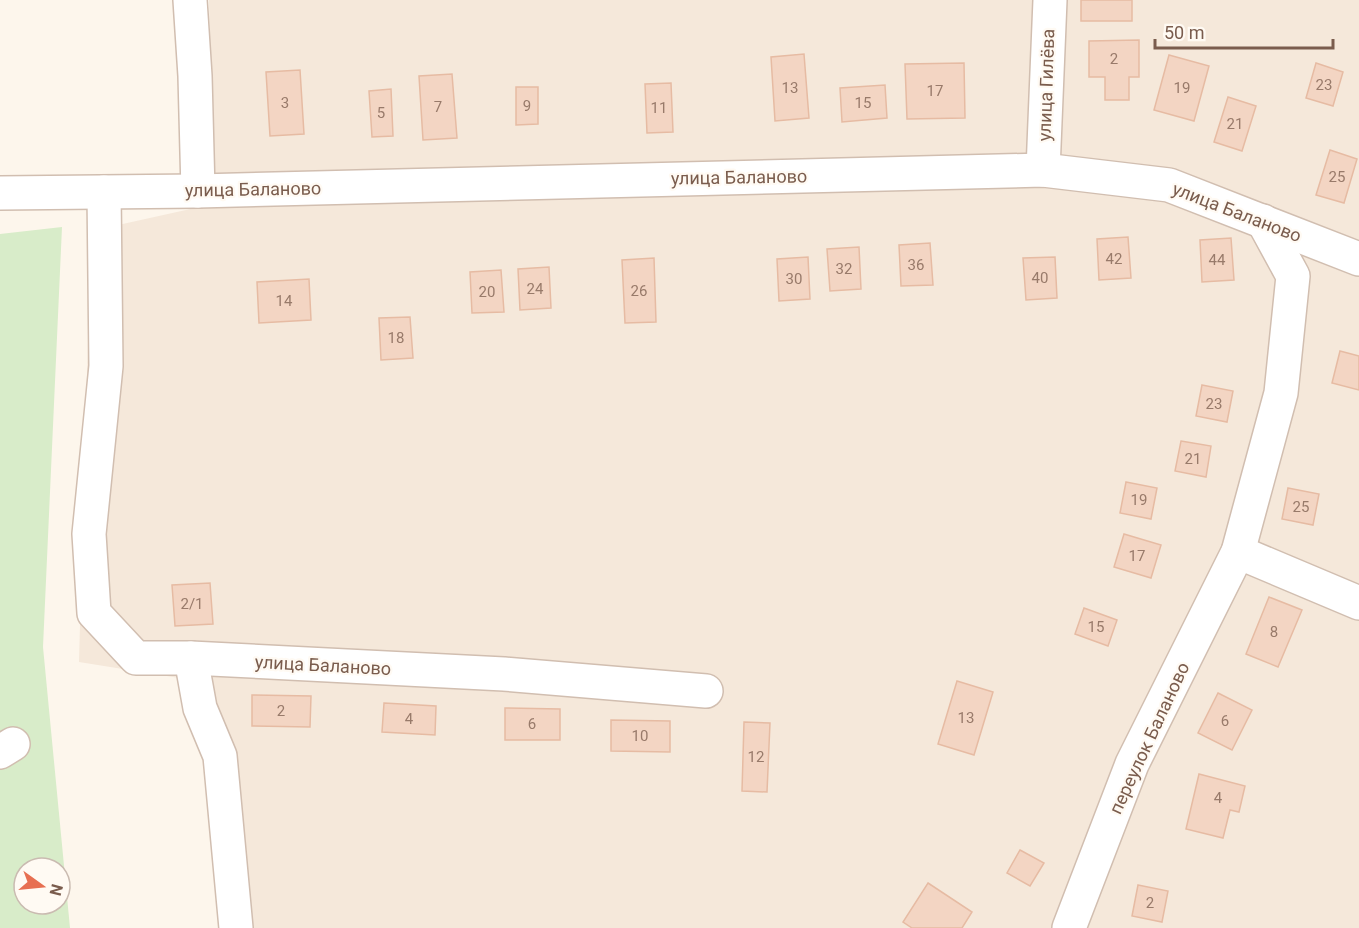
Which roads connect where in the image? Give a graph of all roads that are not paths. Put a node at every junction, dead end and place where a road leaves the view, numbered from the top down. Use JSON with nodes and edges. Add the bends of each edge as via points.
{"nodes":[{"id":1,"x":190,"y":0,"type":"edge"},
{"id":2,"x":1050,"y":0,"type":"edge"},
{"id":3,"x":1042,"y":170,"type":"junction"},
{"id":4,"x":198,"y":191,"type":"junction"},
{"id":5,"x":104,"y":192,"type":"junction"},
{"id":6,"x":0,"y":193,"type":"edge"},
{"id":7,"x":1263,"y":221,"type":"junction"},
{"id":8,"x":1359,"y":259,"type":"edge"},
{"id":9,"x":1238,"y":552,"type":"junction"},
{"id":10,"x":1359,"y":603,"type":"edge"},
{"id":11,"x":191,"y":658,"type":"junction"},
{"id":12,"x":706,"y":691,"type":"dead end"},
{"id":13,"x":236,"y":928,"type":"edge"},
{"id":14,"x":1069,"y":928,"type":"edge"}],
"edges":[{"from":1,"to":4,"type":"street"},
{"from":2,"to":3,"type":"street","name":"улица Гилёва"},
{"from":3,"to":4,"type":"street","name":"улица Баланово"},
{"from":3,"to":7,"type":"street","name":"улица Баланово","via":[[1169,185]]},
{"from":4,"to":5,"type":"street","name":"улица Баланово"},
{"from":5,"to":6,"type":"street","name":"улица Баланово"},
{"from":5,"to":11,"type":"street","name":"улица Баланово","via":[[106,366],[89,534],[94,613],[136,658]]},
{"from":7,"to":8,"type":"street","name":"улица Баланово"},
{"from":7,"to":9,"type":"street","name":"переулок Баланово","via":[[1293,276],[1281,393]]},
{"from":9,"to":10,"type":"street"},
{"from":9,"to":14,"type":"street","name":"переулок Баланово","via":[[1132,764]]},
{"from":11,"to":12,"type":"street","name":"улица Баланово","via":[[504,675]]},
{"from":11,"to":13,"type":"street","via":[[200,708],[220,756]]}]}
